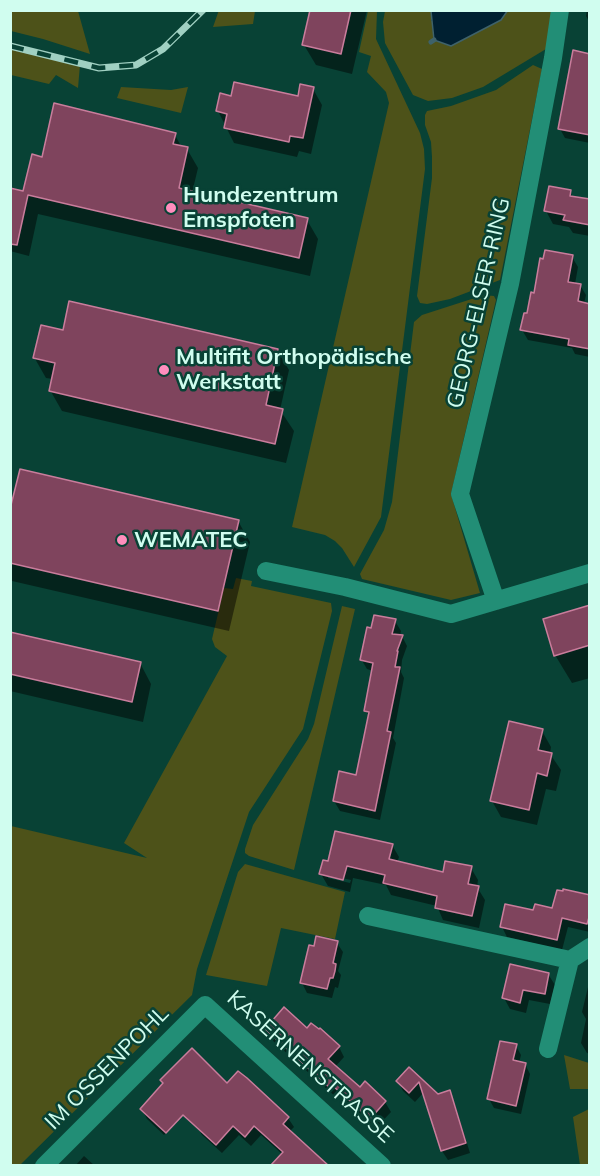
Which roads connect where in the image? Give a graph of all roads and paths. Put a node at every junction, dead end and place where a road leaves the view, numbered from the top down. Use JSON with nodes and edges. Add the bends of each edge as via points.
{"nodes":[{"id":1,"x":560,"y":10,"type":"edge"},
{"id":2,"x":266,"y":571,"type":"dead end"},
{"id":3,"x":590,"y":573,"type":"edge"},
{"id":4,"x":496,"y":601,"type":"junction"},
{"id":5,"x":368,"y":916,"type":"dead end"},
{"id":6,"x":590,"y":947,"type":"edge"},
{"id":7,"x":570,"y":960,"type":"junction"},
{"id":8,"x":205,"y":1005,"type":"joint"},
{"id":9,"x":548,"y":1049,"type":"dead end"},
{"id":10,"x":44,"y":1166,"type":"edge"},
{"id":11,"x":382,"y":1166,"type":"edge"}],
"edges":[{"from":1,"to":4,"type":"street","name":"GEORG-ELSER-RING","via":[[510,284],[460,494]]},
{"from":2,"to":4,"type":"street","via":[[451,614]]},
{"from":3,"to":4,"type":"street"},
{"from":5,"to":7,"type":"street"},
{"from":6,"to":7,"type":"street"},
{"from":7,"to":9,"type":"street"},
{"from":8,"to":10,"type":"street","name":"IM OSSENPOHL"},
{"from":8,"to":11,"type":"street","name":"KASERNENSTRASSE"}]}
